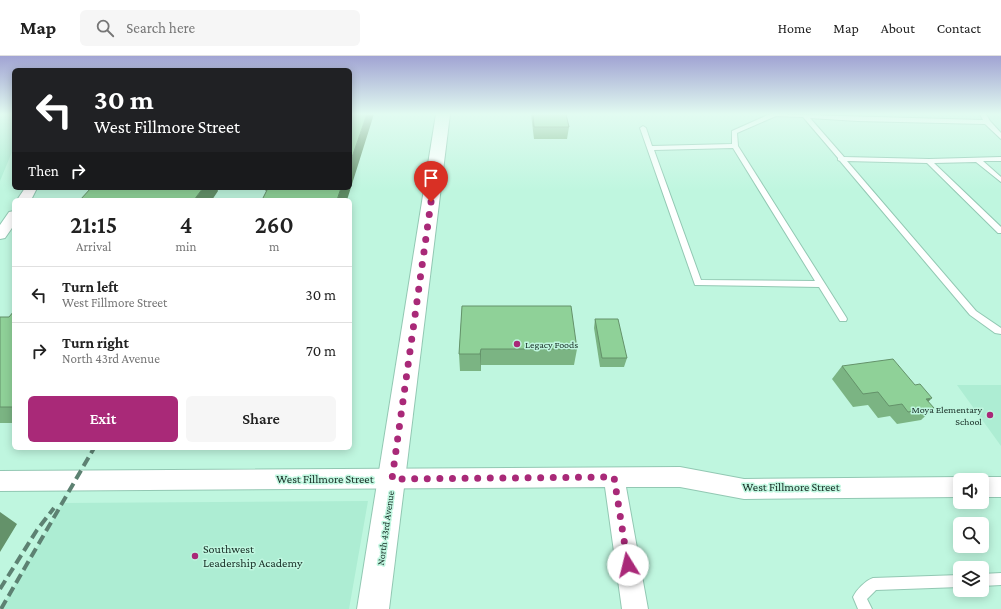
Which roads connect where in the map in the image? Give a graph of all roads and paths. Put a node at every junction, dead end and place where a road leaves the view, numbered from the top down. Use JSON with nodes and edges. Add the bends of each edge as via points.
{"nodes":[{"id":1,"x":439,"y":140,"type":"edge"},
{"id":2,"x":647,"y":140,"type":"edge"},
{"id":3,"x":735,"y":140,"type":"edge"},
{"id":4,"x":824,"y":140,"type":"edge"},
{"id":5,"x":735,"y":146,"type":"junction"},
{"id":6,"x":650,"y":148,"type":"junction"},
{"id":7,"x":840,"y":159,"type":"junction"},
{"id":8,"x":1001,"y":159,"type":"edge"},
{"id":9,"x":978,"y":160,"type":"junction"},
{"id":10,"x":929,"y":161,"type":"junction"},
{"id":11,"x":1001,"y":180,"type":"edge"},
{"id":12,"x":12,"y":218,"type":"edge"},
{"id":13,"x":1001,"y":231,"type":"edge"},
{"id":14,"x":0,"y":235,"type":"edge"},
{"id":15,"x":820,"y":284,"type":"junction"},
{"id":16,"x":843,"y":319,"type":"dead end"},
{"id":17,"x":1001,"y":331,"type":"edge"},
{"id":18,"x":614,"y":477,"type":"junction"},
{"id":19,"x":392,"y":479,"type":"junction"},
{"id":20,"x":0,"y":481,"type":"edge"},
{"id":21,"x":953,"y":487,"type":"edge"},
{"id":22,"x":989,"y":487,"type":"edge"},
{"id":23,"x":1001,"y":487,"type":"edge"},
{"id":24,"x":989,"y":580,"type":"edge"},
{"id":25,"x":1001,"y":580,"type":"edge"},
{"id":26,"x":953,"y":581,"type":"edge"},
{"id":27,"x":373,"y":609,"type":"edge"},
{"id":28,"x":635,"y":609,"type":"edge"},
{"id":29,"x":865,"y":609,"type":"edge"}],
"edges":[{"from":1,"to":19,"type":"main road","name":"North 43rd Avenue"},
{"from":2,"to":6,"type":"lane"},
{"from":3,"to":5,"type":"lane"},
{"from":4,"to":7,"type":"lane"},
{"from":5,"to":6,"type":"lane"},
{"from":5,"to":15,"type":"lane"},
{"from":6,"to":15,"type":"lane","via":[[698,284]]},
{"from":7,"to":10,"type":"lane"},
{"from":7,"to":17,"type":"lane","via":[[973,313]]},
{"from":8,"to":9,"type":"lane"},
{"from":9,"to":10,"type":"lane"},
{"from":9,"to":11,"type":"lane"},
{"from":10,"to":13,"type":"lane"},
{"from":12,"to":14,"type":"street"},
{"from":15,"to":16,"type":"lane"},
{"from":18,"to":19,"type":"street","name":"West Fillmore Street"},
{"from":18,"to":21,"type":"street","name":"West Fillmore Street","via":[[680,477],[744,489]]},
{"from":18,"to":28,"type":"street"},
{"from":19,"to":20,"type":"street","name":"West Fillmore Street"},
{"from":19,"to":27,"type":"main road","name":"North 43rd Avenue"},
{"from":22,"to":23,"type":"street"},
{"from":24,"to":25,"type":"lane"},
{"from":26,"to":29,"type":"lane","via":[[873,584],[860,597]]}]}
